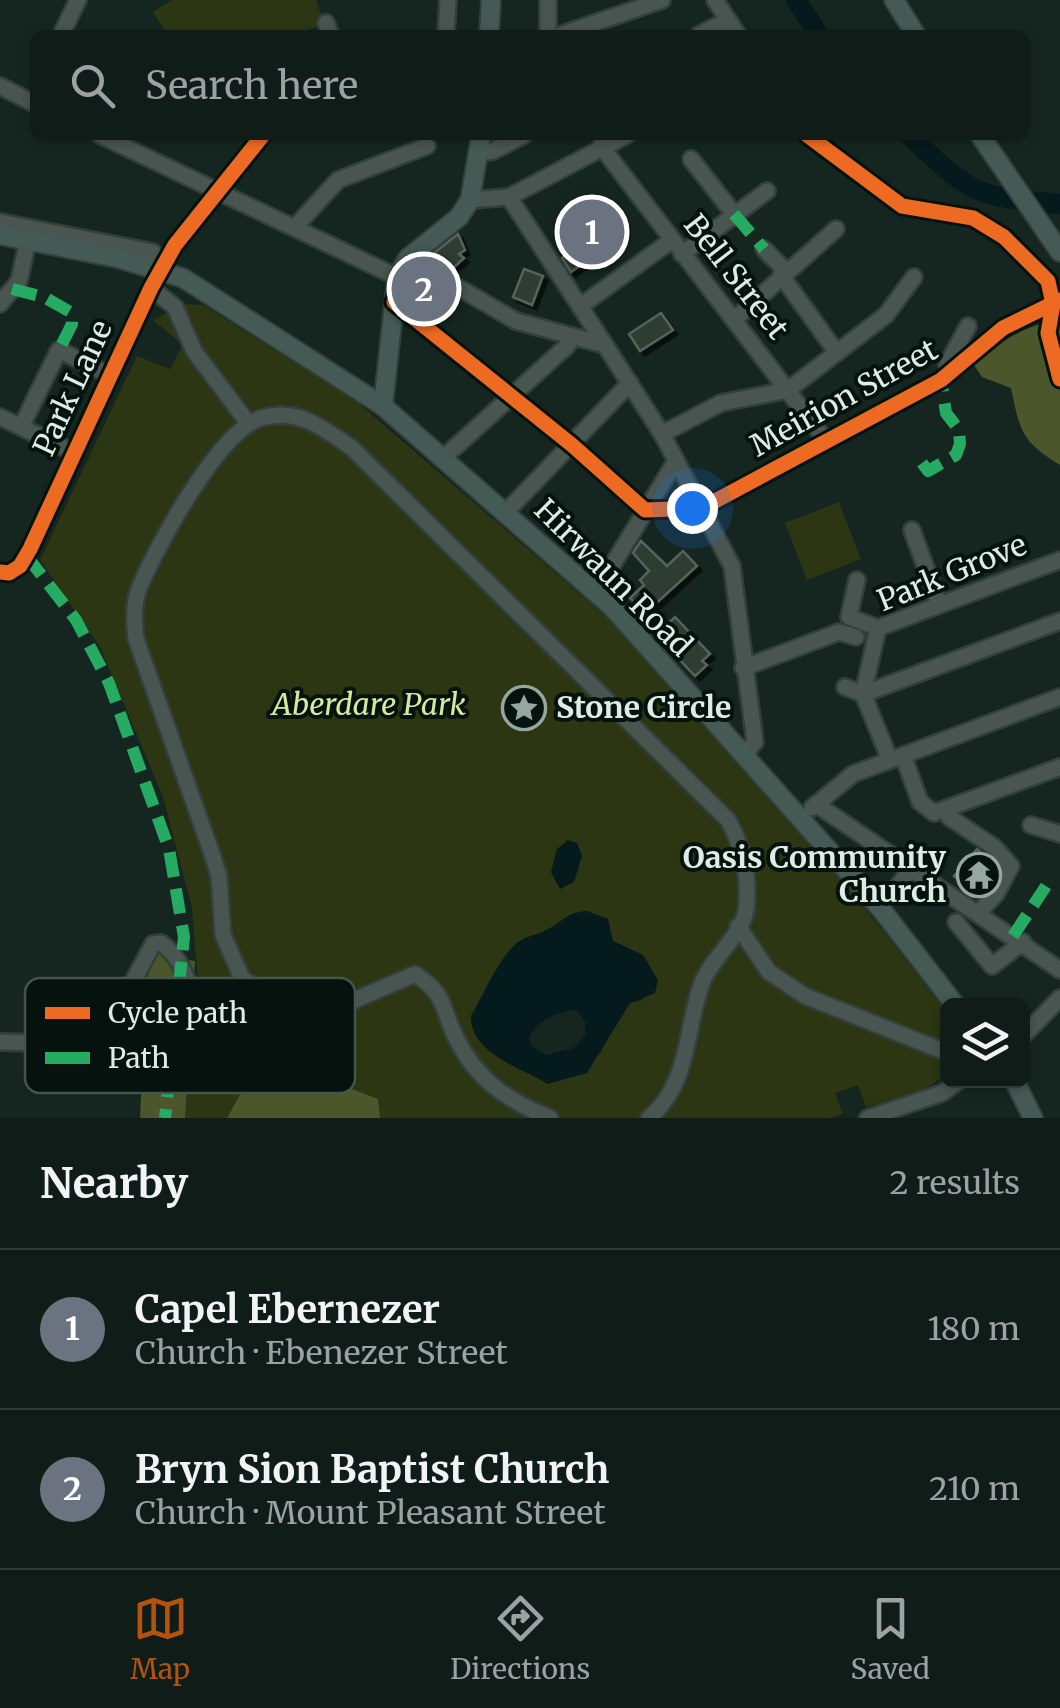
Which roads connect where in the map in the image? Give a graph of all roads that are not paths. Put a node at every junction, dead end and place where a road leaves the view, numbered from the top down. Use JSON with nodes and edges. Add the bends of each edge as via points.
{"nodes":[{"id":1,"x":78,"y":0,"type":"edge"},
{"id":2,"x":448,"y":0,"type":"edge"},
{"id":3,"x":490,"y":0,"type":"edge"},
{"id":4,"x":548,"y":0,"type":"edge"},
{"id":5,"x":662,"y":0,"type":"edge"},
{"id":6,"x":714,"y":0,"type":"edge"},
{"id":7,"x":894,"y":0,"type":"edge"},
{"id":8,"x":728,"y":20,"type":"junction"},
{"id":9,"x":63,"y":30,"type":"edge"},
{"id":10,"x":446,"y":30,"type":"edge"},
{"id":11,"x":489,"y":30,"type":"edge"},
{"id":12,"x":548,"y":30,"type":"edge"},
{"id":13,"x":575,"y":30,"type":"edge"},
{"id":14,"x":709,"y":30,"type":"edge"},
{"id":15,"x":735,"y":30,"type":"edge"},
{"id":16,"x":913,"y":30,"type":"edge"},
{"id":17,"x":0,"y":86,"type":"edge"},
{"id":18,"x":30,"y":97,"type":"edge"},
{"id":19,"x":111,"y":140,"type":"edge"},
{"id":20,"x":259,"y":140,"type":"edge"},
{"id":21,"x":514,"y":140,"type":"edge"},
{"id":22,"x":615,"y":140,"type":"edge"},
{"id":23,"x":814,"y":140,"type":"edge"},
{"id":24,"x":983,"y":140,"type":"edge"},
{"id":25,"x":480,"y":144,"type":"edge"},
{"id":26,"x":428,"y":146,"type":"dead end"},
{"id":27,"x":601,"y":146,"type":"junction"},
{"id":28,"x":690,"y":159,"type":"dead end"},
{"id":29,"x":218,"y":191,"type":"junction"},
{"id":30,"x":767,"y":191,"type":"dead end"},
{"id":31,"x":509,"y":197,"type":"junction"},
{"id":32,"x":470,"y":200,"type":"junction"},
{"id":33,"x":734,"y":214,"type":"junction"},
{"id":34,"x":0,"y":222,"type":"edge"},
{"id":35,"x":294,"y":228,"type":"junction"},
{"id":36,"x":836,"y":229,"type":"dead end"},
{"id":37,"x":0,"y":235,"type":"edge"},
{"id":38,"x":1004,"y":238,"type":"dead end"},
{"id":39,"x":28,"y":240,"type":"junction"},
{"id":40,"x":677,"y":247,"type":"junction"},
{"id":41,"x":764,"y":249,"type":"dead end"},
{"id":42,"x":118,"y":250,"type":"junction"},
{"id":43,"x":1060,"y":252,"type":"edge"},
{"id":44,"x":408,"y":258,"type":"junction"},
{"id":45,"x":157,"y":260,"type":"junction"},
{"id":46,"x":783,"y":273,"type":"junction"},
{"id":47,"x":397,"y":277,"type":"junction"},
{"id":48,"x":914,"y":277,"type":"dead end"},
{"id":49,"x":6,"y":287,"type":"edge"},
{"id":50,"x":151,"y":288,"type":"junction"},
{"id":51,"x":1060,"y":300,"type":"edge"},
{"id":52,"x":394,"y":302,"type":"junction"},
{"id":53,"x":0,"y":304,"type":"edge"},
{"id":54,"x":582,"y":306,"type":"junction"},
{"id":55,"x":735,"y":318,"type":"junction"},
{"id":56,"x":968,"y":326,"type":"dead end"},
{"id":57,"x":572,"y":336,"type":"junction"},
{"id":58,"x":605,"y":345,"type":"junction"},
{"id":59,"x":837,"y":353,"type":"junction"},
{"id":60,"x":951,"y":371,"type":"junction"},
{"id":61,"x":109,"y":375,"type":"junction"},
{"id":62,"x":630,"y":383,"type":"junction"},
{"id":63,"x":788,"y":390,"type":"junction"},
{"id":64,"x":510,"y":396,"type":"junction"},
{"id":65,"x":384,"y":406,"type":"junction"},
{"id":66,"x":0,"y":417,"type":"edge"},
{"id":67,"x":250,"y":424,"type":"junction"},
{"id":68,"x":21,"y":427,"type":"junction"},
{"id":69,"x":662,"y":434,"type":"junction"},
{"id":70,"x":826,"y":442,"type":"junction"},
{"id":71,"x":572,"y":445,"type":"junction"},
{"id":72,"x":73,"y":452,"type":"junction"},
{"id":73,"x":442,"y":459,"type":"junction"},
{"id":74,"x":676,"y":461,"type":"junction"},
{"id":75,"x":702,"y":508,"type":"junction"},
{"id":76,"x":648,"y":510,"type":"junction"},
{"id":77,"x":506,"y":512,"type":"junction"},
{"id":78,"x":912,"y":530,"type":"dead end"},
{"id":79,"x":1060,"y":560,"type":"edge"},
{"id":80,"x":0,"y":572,"type":"edge"},
{"id":81,"x":857,"y":580,"type":"dead end"},
{"id":82,"x":596,"y":592,"type":"junction"},
{"id":83,"x":940,"y":604,"type":"junction"},
{"id":84,"x":1060,"y":622,"type":"edge"},
{"id":85,"x":878,"y":628,"type":"junction"},
{"id":86,"x":856,"y":637,"type":"dead end"},
{"id":87,"x":744,"y":668,"type":"junction"},
{"id":88,"x":846,"y":687,"type":"dead end"},
{"id":89,"x":863,"y":694,"type":"junction"},
{"id":90,"x":1060,"y":698,"type":"edge"},
{"id":91,"x":744,"y":756,"type":"junction"},
{"id":92,"x":896,"y":757,"type":"junction"},
{"id":93,"x":1060,"y":767,"type":"edge"},
{"id":94,"x":816,"y":804,"type":"junction"},
{"id":95,"x":801,"y":817,"type":"junction"},
{"id":96,"x":949,"y":818,"type":"dead end"},
{"id":97,"x":1031,"y":825,"type":"dead end"},
{"id":98,"x":1060,"y":834,"type":"edge"},
{"id":99,"x":912,"y":867,"type":"junction"},
{"id":100,"x":890,"y":897,"type":"dead end"},
{"id":101,"x":978,"y":912,"type":"junction"},
{"id":102,"x":956,"y":922,"type":"dead end"},
{"id":103,"x":738,"y":926,"type":"junction"},
{"id":104,"x":1023,"y":942,"type":"junction"},
{"id":105,"x":1060,"y":970,"type":"edge"},
{"id":106,"x":135,"y":978,"type":"edge"},
{"id":107,"x":185,"y":978,"type":"edge"},
{"id":108,"x":243,"y":978,"type":"edge"},
{"id":109,"x":950,"y":998,"type":"edge"},
{"id":110,"x":1060,"y":998,"type":"edge"},
{"id":111,"x":355,"y":1000,"type":"edge"},
{"id":112,"x":1030,"y":1029,"type":"edge"},
{"id":113,"x":0,"y":1042,"type":"edge"},
{"id":114,"x":25,"y":1043,"type":"edge"},
{"id":115,"x":940,"y":1049,"type":"edge"},
{"id":116,"x":949,"y":1088,"type":"edge"},
{"id":117,"x":1018,"y":1088,"type":"edge"},
{"id":118,"x":550,"y":1118,"type":"edge"},
{"id":119,"x":649,"y":1118,"type":"edge"},
{"id":120,"x":868,"y":1118,"type":"edge"},
{"id":121,"x":1033,"y":1118,"type":"edge"}],
"edges":[{"from":1,"to":9,"type":"street"},
{"from":2,"to":10,"type":"street"},
{"from":3,"to":11,"type":"main road"},
{"from":4,"to":12,"type":"street"},
{"from":5,"to":13,"type":"street"},
{"from":6,"to":8,"type":"street"},
{"from":7,"to":16,"type":"main road"},
{"from":8,"to":14,"type":"street"},
{"from":8,"to":15,"type":"street"},
{"from":17,"to":18,"type":"street"},
{"from":19,"to":29,"type":"street"},
{"from":20,"to":29,"type":"street","name":"Park Lane"},
{"from":21,"to":25,"type":"street","via":[[493,151]]},
{"from":22,"to":27,"type":"street"},
{"from":23,"to":38,"type":"street","via":[[902,206],[973,218]]},
{"from":24,"to":43,"type":"main road"},
{"from":25,"to":32,"type":"main road"},
{"from":26,"to":35,"type":"street","via":[[338,180]]},
{"from":27,"to":31,"type":"street"},
{"from":27,"to":40,"type":"street","name":"Bell Street"},
{"from":28,"to":33,"type":"street"},
{"from":29,"to":35,"type":"street"},
{"from":29,"to":45,"type":"street","name":"Park Lane"},
{"from":30,"to":33,"type":"street"},
{"from":31,"to":32,"type":"street"},
{"from":31,"to":54,"type":"street"},
{"from":32,"to":44,"type":"main road"},
{"from":33,"to":40,"type":"street"},
{"from":34,"to":42,"type":"street"},
{"from":35,"to":47,"type":"street"},
{"from":36,"to":46,"type":"street"},
{"from":37,"to":39,"type":"main road","name":"Hirwaun Road"},
{"from":39,"to":42,"type":"main road","name":"Hirwaun Road"},
{"from":39,"to":49,"type":"street","via":[[18,282]]},
{"from":40,"to":54,"type":"street"},
{"from":40,"to":55,"type":"street","name":"Bell Street"},
{"from":41,"to":46,"type":"street"},
{"from":42,"to":45,"type":"main road","name":"Hirwaun Road"},
{"from":44,"to":47,"type":"main road"},
{"from":44,"to":57,"type":"street","via":[[516,322]]},
{"from":45,"to":50,"type":"street","name":"Park Lane"},
{"from":45,"to":65,"type":"main road","name":"Hirwaun Road"},
{"from":46,"to":55,"type":"street"},
{"from":46,"to":59,"type":"street"},
{"from":47,"to":52,"type":"main road"},
{"from":48,"to":59,"type":"street","via":[[886,315]]},
{"from":49,"to":53,"type":"street"},
{"from":50,"to":61,"type":"street","name":"Park Lane"},
{"from":50,"to":67,"type":"street","via":[[175,307],[194,351]]},
{"from":51,"to":60,"type":"street","name":"Meirion Street","via":[[1004,328]]},
{"from":52,"to":64,"type":"street"},
{"from":52,"to":65,"type":"main road"},
{"from":54,"to":58,"type":"street"},
{"from":55,"to":63,"type":"street","name":"Bell Street"},
{"from":56,"to":60,"type":"street","via":[[947,365]]},
{"from":57,"to":58,"type":"street"},
{"from":57,"to":64,"type":"street"},
{"from":58,"to":62,"type":"street"},
{"from":59,"to":63,"type":"street"},
{"from":60,"to":70,"type":"street","name":"Meirion Street"},
{"from":61,"to":68,"type":"street","via":[[59,350]]},
{"from":61,"to":72,"type":"street","name":"Park Lane"},
{"from":62,"to":69,"type":"street"},
{"from":62,"to":71,"type":"street"},
{"from":63,"to":69,"type":"street","via":[[721,403]]},
{"from":63,"to":70,"type":"street","name":"Bell Street"},
{"from":64,"to":71,"type":"street"},
{"from":64,"to":73,"type":"street"},
{"from":65,"to":73,"type":"main road","name":"Hirwaun Road"},
{"from":66,"to":68,"type":"street","name":"Park Lane"},
{"from":67,"to":103,"type":"street","via":[[298,416],[353,449],[728,820],[740,841],[746,878],[746,914]]},
{"from":67,"to":108,"type":"street","via":[[213,462],[134,606],[136,639],[219,876],[223,936]]},
{"from":68,"to":72,"type":"street","name":"Park Lane"},
{"from":69,"to":74,"type":"street"},
{"from":70,"to":75,"type":"street","name":"Meirion Street"},
{"from":71,"to":76,"type":"street"},
{"from":71,"to":77,"type":"street"},
{"from":72,"to":80,"type":"street","name":"Park Lane","via":[[20,566]]},
{"from":73,"to":77,"type":"main road","name":"Hirwaun Road"},
{"from":74,"to":75,"type":"street"},
{"from":74,"to":76,"type":"street"},
{"from":75,"to":76,"type":"street"},
{"from":75,"to":87,"type":"street","via":[[732,566]]},
{"from":76,"to":82,"type":"street"},
{"from":77,"to":82,"type":"main road","name":"Hirwaun Road"},
{"from":78,"to":83,"type":"street"},
{"from":79,"to":83,"type":"street","name":"Park Grove"},
{"from":81,"to":85,"type":"street","via":[[849,617]]},
{"from":82,"to":91,"type":"main road","name":"Hirwaun Road"},
{"from":83,"to":85,"type":"street","name":"Park Grove"},
{"from":84,"to":89,"type":"street"},
{"from":85,"to":89,"type":"street","name":"Park Grove"},
{"from":86,"to":87,"type":"street","via":[[840,632]]},
{"from":87,"to":91,"type":"street","via":[[755,742]]},
{"from":88,"to":89,"type":"street"},
{"from":89,"to":92,"type":"street"},
{"from":90,"to":92,"type":"street"},
{"from":91,"to":95,"type":"main road","name":"Hirwaun Road"},
{"from":92,"to":93,"type":"street","via":[[920,802],[934,813]]},
{"from":92,"to":94,"type":"street","via":[[853,774]]},
{"from":94,"to":95,"type":"street"},
{"from":94,"to":99,"type":"street"},
{"from":95,"to":109,"type":"main road","name":"Hirwaun Road"},
{"from":96,"to":101,"type":"street","via":[[1011,866]]},
{"from":97,"to":98,"type":"street"},
{"from":99,"to":100,"type":"street"},
{"from":99,"to":101,"type":"street"},
{"from":101,"to":104,"type":"street"},
{"from":102,"to":104,"type":"street","via":[[992,966]]},
{"from":103,"to":115,"type":"street","via":[[769,972],[805,996]]},
{"from":103,"to":119,"type":"street","via":[[702,983],[677,1081]]},
{"from":104,"to":105,"type":"street"},
{"from":106,"to":107,"type":"street","via":[[153,944],[161,943],[176,953]]},
{"from":110,"to":112,"type":"street"},
{"from":111,"to":118,"type":"street","via":[[415,974],[442,996],[456,1038],[486,1082],[508,1101]]},
{"from":113,"to":114,"type":"street"},
{"from":116,"to":120,"type":"street"},
{"from":117,"to":121,"type":"main road"}]}
